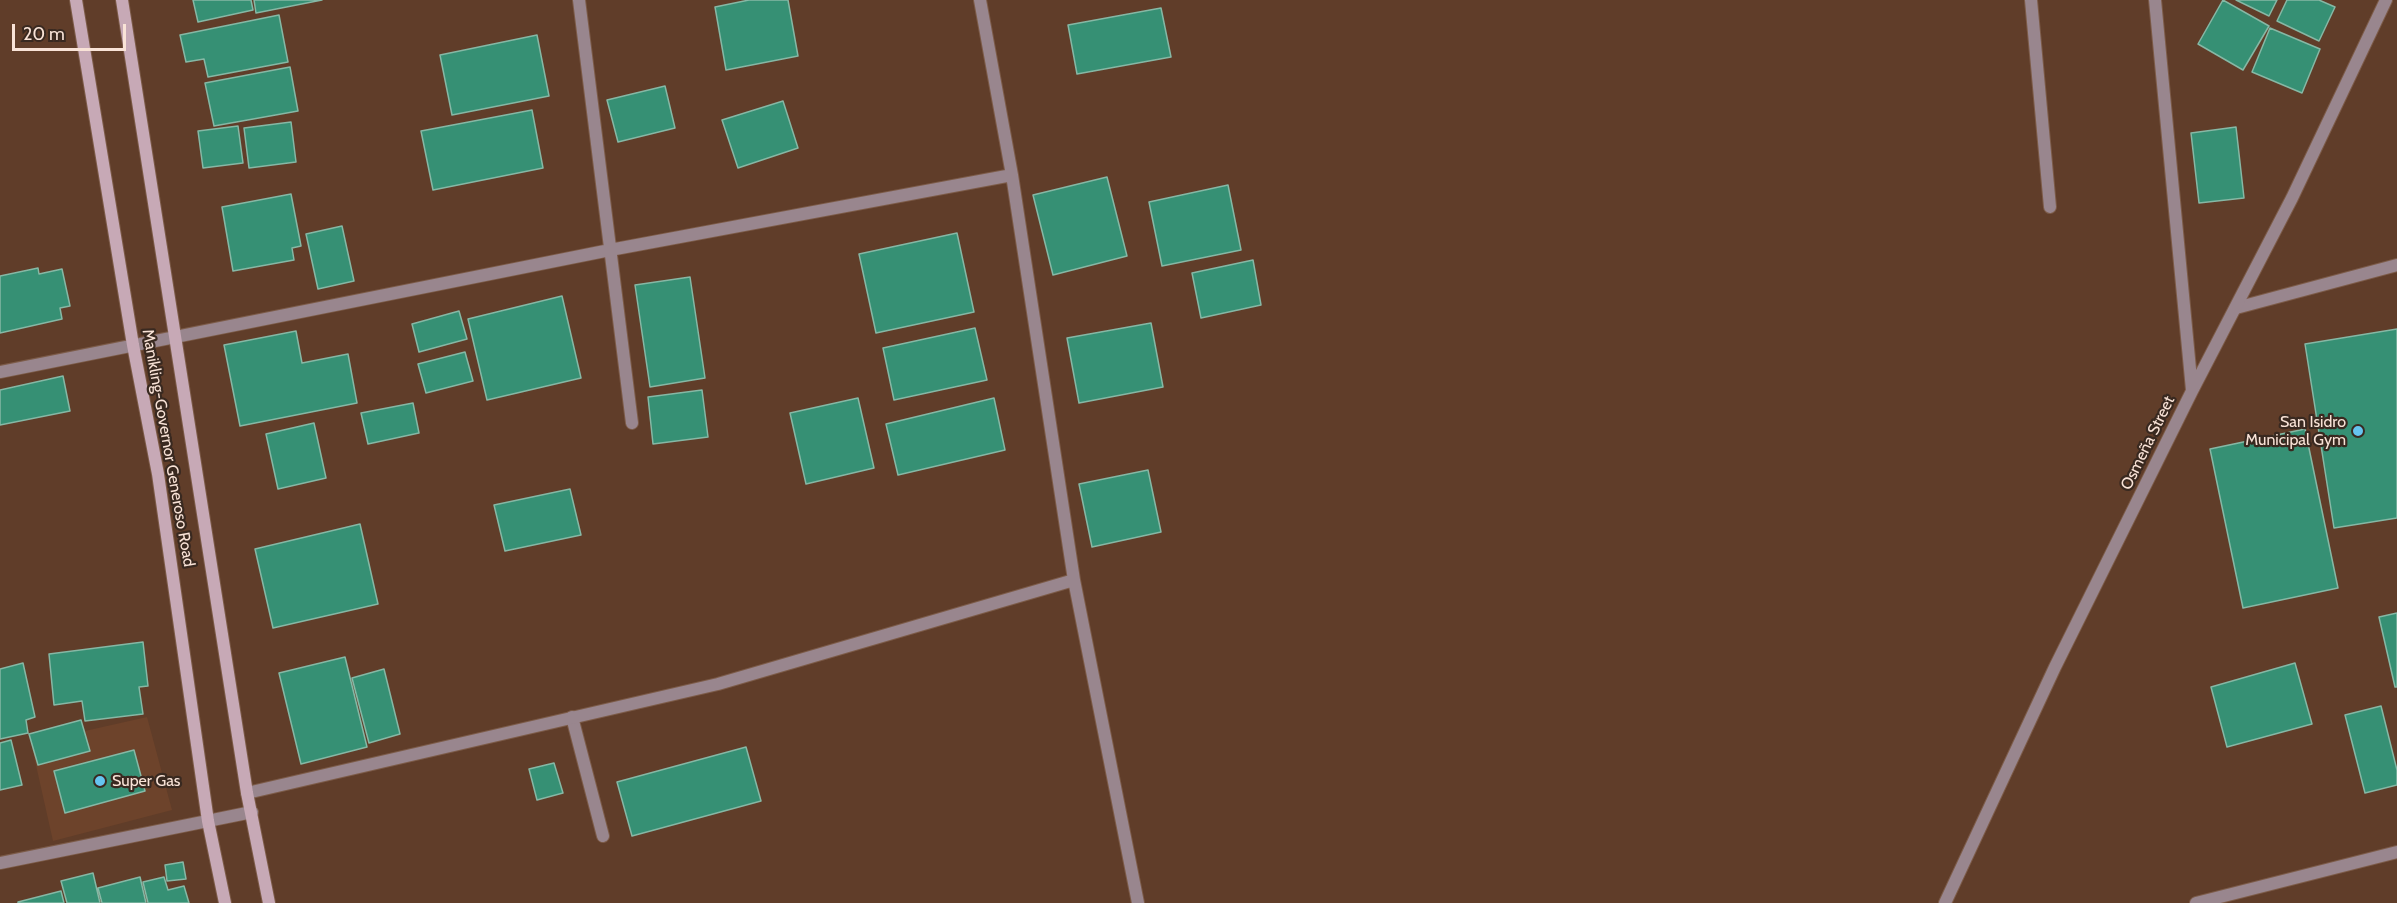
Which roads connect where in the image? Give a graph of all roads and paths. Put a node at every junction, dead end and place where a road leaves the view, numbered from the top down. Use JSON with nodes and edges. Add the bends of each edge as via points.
{"nodes":[{"id":1,"x":76,"y":0,"type":"edge"},
{"id":2,"x":122,"y":0,"type":"edge"},
{"id":3,"x":579,"y":0,"type":"edge"},
{"id":4,"x":980,"y":0,"type":"edge"},
{"id":5,"x":2031,"y":0,"type":"edge"},
{"id":6,"x":2155,"y":0,"type":"edge"},
{"id":7,"x":2386,"y":0,"type":"edge"},
{"id":8,"x":1012,"y":175,"type":"junction"},
{"id":9,"x":2050,"y":207,"type":"dead end"},
{"id":10,"x":610,"y":250,"type":"junction"},
{"id":11,"x":2397,"y":265,"type":"edge"},
{"id":12,"x":2236,"y":308,"type":"junction"},
{"id":13,"x":176,"y":338,"type":"junction"},
{"id":14,"x":133,"y":345,"type":"junction"},
{"id":15,"x":0,"y":372,"type":"edge"},
{"id":16,"x":2192,"y":391,"type":"junction"},
{"id":17,"x":632,"y":423,"type":"dead end"},
{"id":18,"x":1074,"y":580,"type":"junction"},
{"id":19,"x":572,"y":717,"type":"junction"},
{"id":20,"x":247,"y":793,"type":"junction"},
{"id":21,"x":252,"y":812,"type":"junction"},
{"id":22,"x":208,"y":821,"type":"junction"},
{"id":23,"x":603,"y":836,"type":"dead end"},
{"id":24,"x":2397,"y":852,"type":"edge"},
{"id":25,"x":0,"y":863,"type":"edge"},
{"id":26,"x":225,"y":903,"type":"edge"},
{"id":27,"x":268,"y":903,"type":"edge"},
{"id":28,"x":1138,"y":903,"type":"edge"},
{"id":29,"x":1945,"y":903,"type":"edge"},
{"id":30,"x":2196,"y":903,"type":"edge"}],
"edges":[{"from":1,"to":14,"type":"main road","name":"Manikling-Governor Generoso Road"},
{"from":2,"to":13,"type":"main road","name":"Manikling-Governor Generoso Road"},
{"from":3,"to":10,"type":"street"},
{"from":4,"to":8,"type":"street"},
{"from":5,"to":9,"type":"street"},
{"from":6,"to":16,"type":"street"},
{"from":7,"to":12,"type":"street","name":"Osmeña Street"},
{"from":8,"to":10,"type":"street"},
{"from":8,"to":18,"type":"street"},
{"from":10,"to":13,"type":"street"},
{"from":10,"to":17,"type":"street"},
{"from":11,"to":12,"type":"street"},
{"from":12,"to":16,"type":"street","name":"Osmeña Street"},
{"from":13,"to":14,"type":"street"},
{"from":13,"to":20,"type":"main road","name":"Manikling-Governor Generoso Road"},
{"from":14,"to":15,"type":"street"},
{"from":14,"to":22,"type":"main road","name":"Manikling-Governor Generoso Road","via":[[172,561]]},
{"from":16,"to":29,"type":"street","name":"Osmeña Street","via":[[2055,667]]},
{"from":18,"to":19,"type":"street","via":[[718,684]]},
{"from":18,"to":28,"type":"street"},
{"from":19,"to":20,"type":"street"},
{"from":19,"to":23,"type":"street"},
{"from":20,"to":21,"type":"main road","name":"Manikling-Governor Generoso Road"},
{"from":21,"to":22,"type":"street"},
{"from":21,"to":27,"type":"main road","name":"Manikling-Governor Generoso Road"},
{"from":22,"to":25,"type":"street"},
{"from":22,"to":26,"type":"main road","name":"Manikling-Governor Generoso Road"},
{"from":24,"to":30,"type":"street"}]}
